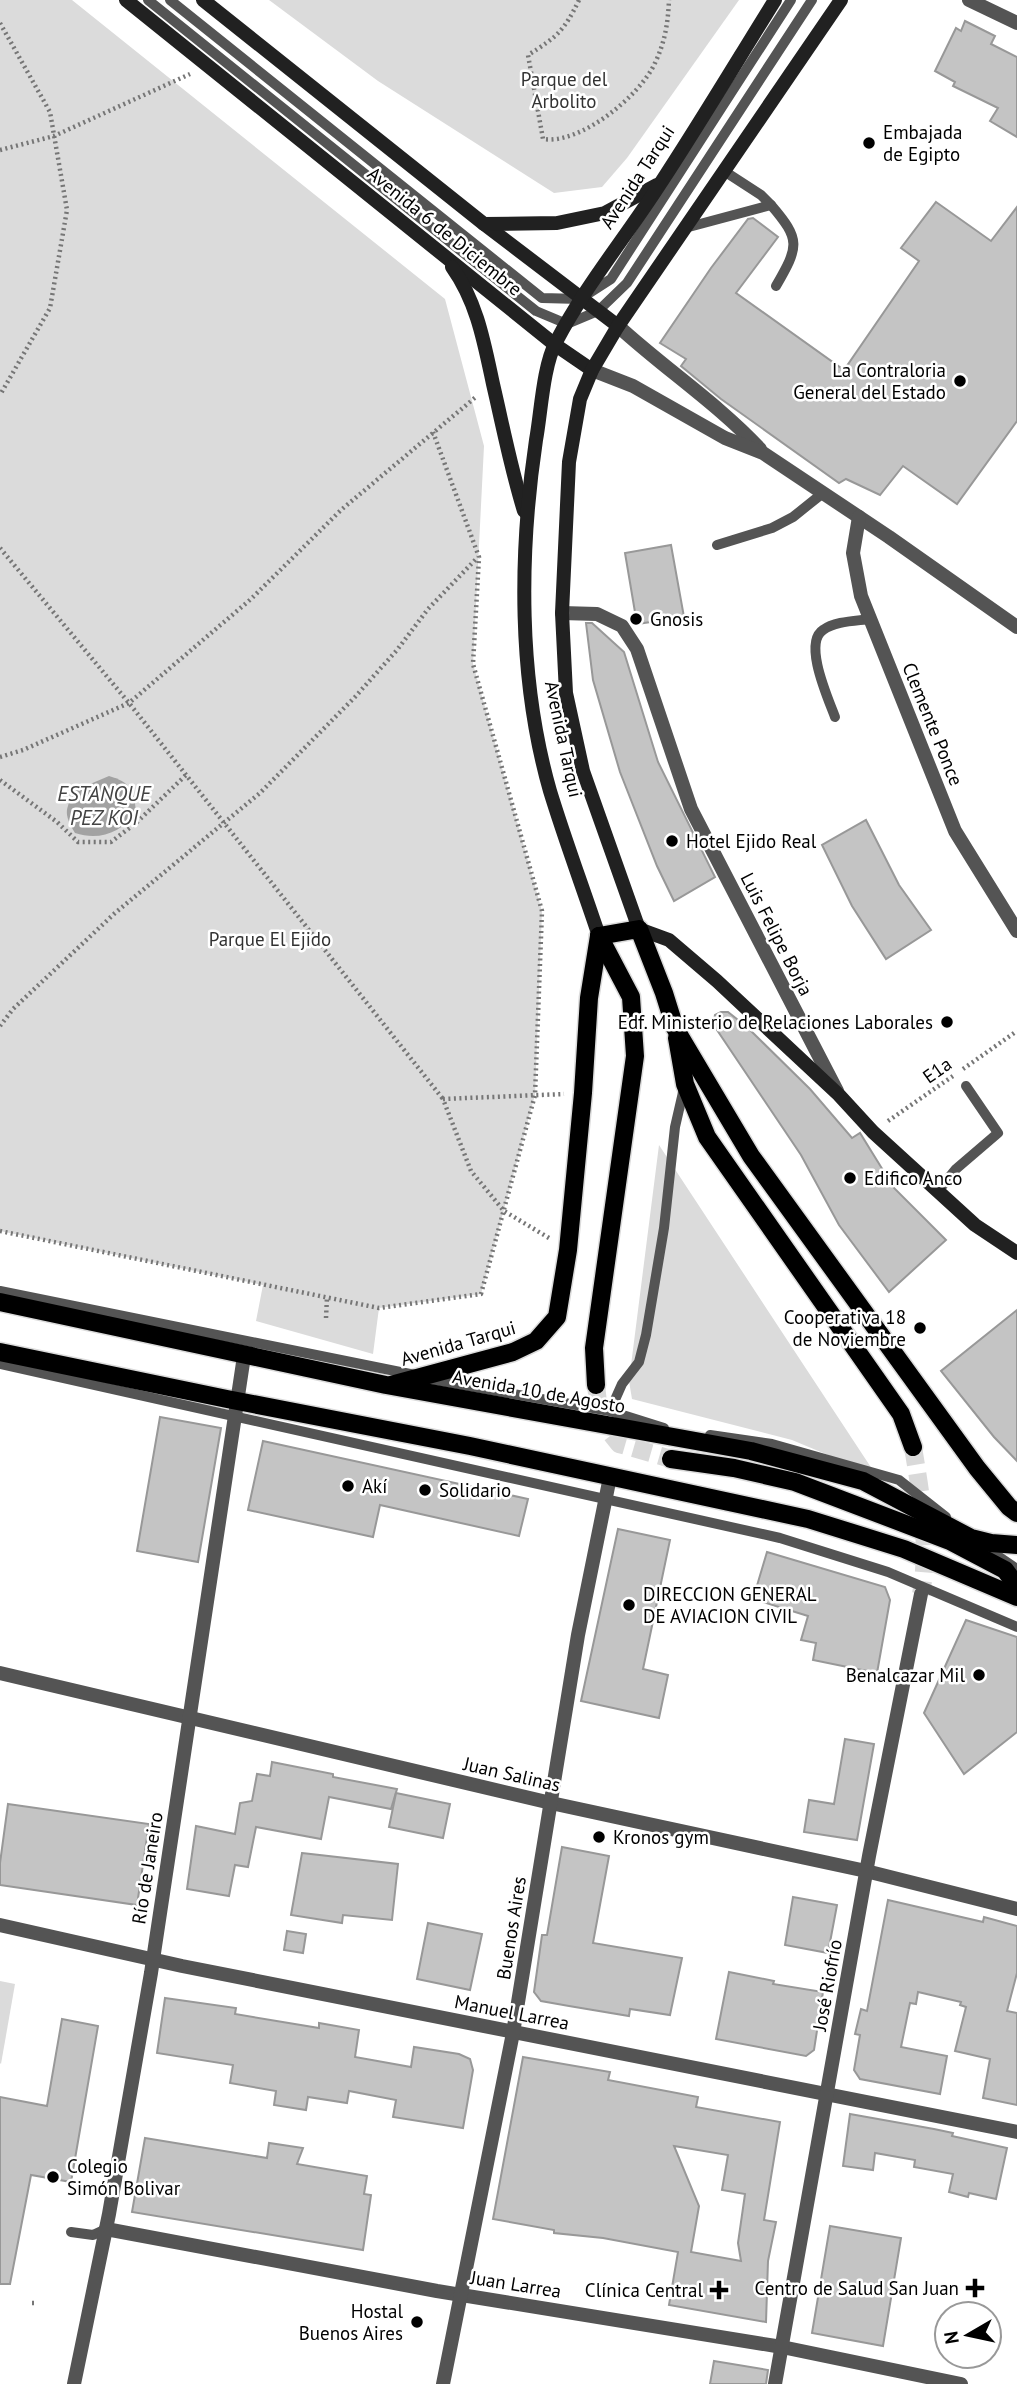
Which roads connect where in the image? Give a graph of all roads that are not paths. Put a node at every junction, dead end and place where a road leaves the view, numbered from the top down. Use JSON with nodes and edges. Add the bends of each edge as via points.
{"nodes":[{"id":1,"x":126,"y":0,"type":"edge"},
{"id":2,"x":148,"y":0,"type":"edge"},
{"id":3,"x":170,"y":0,"type":"edge"},
{"id":4,"x":203,"y":0,"type":"edge"},
{"id":5,"x":775,"y":0,"type":"edge"},
{"id":6,"x":791,"y":0,"type":"edge"},
{"id":7,"x":812,"y":0,"type":"edge"},
{"id":8,"x":841,"y":0,"type":"edge"},
{"id":9,"x":970,"y":0,"type":"edge"},
{"id":10,"x":1017,"y":23,"type":"edge"},
{"id":11,"x":724,"y":171,"type":"junction"},
{"id":12,"x":660,"y":184,"type":"junction"},
{"id":13,"x":771,"y":205,"type":"junction"},
{"id":14,"x":484,"y":225,"type":"junction"},
{"id":15,"x":685,"y":228,"type":"junction"},
{"id":16,"x":440,"y":252,"type":"junction"},
{"id":17,"x":776,"y":286,"type":"dead end"},
{"id":18,"x":580,"y":299,"type":"junction"},
{"id":19,"x":598,"y":311,"type":"junction"},
{"id":20,"x":567,"y":324,"type":"junction"},
{"id":21,"x":618,"y":326,"type":"junction"},
{"id":22,"x":554,"y":344,"type":"junction"},
{"id":23,"x":592,"y":370,"type":"junction"},
{"id":24,"x":763,"y":453,"type":"junction"},
{"id":25,"x":823,"y":493,"type":"junction"},
{"id":26,"x":859,"y":517,"type":"junction"},
{"id":27,"x":527,"y":519,"type":"junction"},
{"id":28,"x":718,"y":545,"type":"dead end"},
{"id":29,"x":562,"y":613,"type":"junction"},
{"id":30,"x":870,"y":620,"type":"junction"},
{"id":31,"x":1017,"y":627,"type":"edge"},
{"id":32,"x":835,"y":717,"type":"dead end"},
{"id":33,"x":639,"y":929,"type":"junction"},
{"id":34,"x":1017,"y":930,"type":"edge"},
{"id":35,"x":599,"y":936,"type":"junction"},
{"id":36,"x":675,"y":1028,"type":"junction"},
{"id":37,"x":685,"y":1084,"type":"junction"},
{"id":38,"x":966,"y":1086,"type":"dead end"},
{"id":39,"x":839,"y":1095,"type":"junction"},
{"id":40,"x":938,"y":1191,"type":"junction"},
{"id":41,"x":1017,"y":1254,"type":"edge"},
{"id":42,"x":0,"y":1292,"type":"edge"},
{"id":43,"x":0,"y":1302,"type":"edge"},
{"id":44,"x":0,"y":1352,"type":"edge"},
{"id":45,"x":244,"y":1356,"type":"junction"},
{"id":46,"x":0,"y":1364,"type":"edge"},
{"id":47,"x":417,"y":1376,"type":"junction"},
{"id":48,"x":390,"y":1385,"type":"junction"},
{"id":49,"x":596,"y":1385,"type":"tunnel mouth"},
{"id":50,"x":235,"y":1409,"type":"junction"},
{"id":51,"x":610,"y":1411,"type":"junction"},
{"id":52,"x":913,"y":1447,"type":"tunnel mouth"},
{"id":53,"x":671,"y":1459,"type":"tunnel mouth"},
{"id":54,"x":610,"y":1477,"type":"junction"},
{"id":55,"x":604,"y":1498,"type":"junction"},
{"id":56,"x":1017,"y":1513,"type":"edge"},
{"id":57,"x":971,"y":1538,"type":"junction"},
{"id":58,"x":1017,"y":1545,"type":"edge"},
{"id":59,"x":1017,"y":1569,"type":"edge"},
{"id":60,"x":1017,"y":1586,"type":"edge"},
{"id":61,"x":920,"y":1594,"type":"tunnel mouth"},
{"id":62,"x":1017,"y":1597,"type":"edge"},
{"id":63,"x":1017,"y":1626,"type":"edge"},
{"id":64,"x":0,"y":1673,"type":"edge"},
{"id":65,"x":189,"y":1718,"type":"junction"},
{"id":66,"x":551,"y":1803,"type":"junction"},
{"id":67,"x":866,"y":1871,"type":"junction"},
{"id":68,"x":1017,"y":1909,"type":"edge"},
{"id":69,"x":0,"y":1925,"type":"edge"},
{"id":70,"x":153,"y":1960,"type":"junction"},
{"id":71,"x":513,"y":2033,"type":"junction"},
{"id":72,"x":828,"y":2093,"type":"junction"},
{"id":73,"x":1017,"y":2132,"type":"edge"},
{"id":74,"x":106,"y":2229,"type":"junction"},
{"id":75,"x":71,"y":2232,"type":"dead end"},
{"id":76,"x":462,"y":2295,"type":"junction"},
{"id":77,"x":782,"y":2347,"type":"junction"},
{"id":78,"x":74,"y":2384,"type":"edge"},
{"id":79,"x":443,"y":2384,"type":"edge"},
{"id":80,"x":775,"y":2384,"type":"edge"},
{"id":81,"x":961,"y":2384,"type":"edge"}],
"edges":[{"from":1,"to":16,"type":"main road","name":"Avenida 6 de Diciembre"},
{"from":2,"to":20,"type":"lane","via":[[536,311]]},
{"from":3,"to":18,"type":"lane","via":[[542,298]]},
{"from":4,"to":14,"type":"main road","name":"Avenida 6 de Diciembre"},
{"from":5,"to":12,"type":"main road","name":"Avenida Tarqui"},
{"from":6,"to":18,"type":"lane","via":[[611,279]]},
{"from":7,"to":19,"type":"lane","via":[[627,283]]},
{"from":8,"to":11,"type":"main road","name":"Avenida Tarqui"},
{"from":9,"to":10,"type":"street"},
{"from":11,"to":13,"type":"lane"},
{"from":11,"to":15,"type":"main road","name":"Avenida Tarqui"},
{"from":12,"to":14,"type":"main road","via":[[605,213],[557,223]]},
{"from":12,"to":18,"type":"main road","name":"Avenida Tarqui"},
{"from":13,"to":15,"type":"lane"},
{"from":13,"to":17,"type":"lane","via":[[787,224],[794,247]]},
{"from":14,"to":18,"type":"main road","name":"Avenida 6 de Diciembre"},
{"from":15,"to":21,"type":"main road","name":"Avenida Tarqui"},
{"from":16,"to":22,"type":"main road","name":"Avenida 6 de Diciembre"},
{"from":16,"to":27,"type":"main road","via":[[466,287],[479,320]]},
{"from":18,"to":19,"type":"main road","name":"Avenida 6 de Diciembre"},
{"from":18,"to":20,"type":"main road","name":"Avenida Tarqui"},
{"from":19,"to":20,"type":"lane"},
{"from":19,"to":21,"type":"main road","name":"Avenida 6 de Diciembre"},
{"from":20,"to":22,"type":"main road","name":"Avenida Tarqui"},
{"from":21,"to":23,"type":"main road","name":"Avenida Tarqui"},
{"from":21,"to":24,"type":"street","name":"Avenida 6 de Diciembre","via":[[736,423]]},
{"from":22,"to":23,"type":"main road","name":"Avenida 6 de Diciembre"},
{"from":22,"to":27,"type":"main road","name":"Avenida Tarqui"},
{"from":23,"to":24,"type":"street","name":"Avenida 6 de Diciembre","via":[[633,386],[725,438]]},
{"from":23,"to":29,"type":"main road","name":"Avenida Tarqui","via":[[580,399],[569,462]]},
{"from":24,"to":25,"type":"street","name":"Avenida 6 de Diciembre"},
{"from":25,"to":26,"type":"street","name":"Avenida 6 de Diciembre"},
{"from":25,"to":28,"type":"lane","via":[[772,528]]},
{"from":26,"to":30,"type":"street","name":"Clemente Ponce","via":[[853,552]]},
{"from":26,"to":31,"type":"street","name":"Avenida 6 de Diciembre"},
{"from":27,"to":35,"type":"main road","name":"Avenida Tarqui","via":[[525,611],[530,696],[550,790]]},
{"from":29,"to":33,"type":"main road","name":"Avenida Tarqui","via":[[566,693],[583,771]]},
{"from":29,"to":39,"type":"street","name":"Luis Felipe Borja","via":[[597,614],[622,626],[637,649],[691,809]]},
{"from":30,"to":32,"type":"lane","via":[[822,630],[815,640],[816,658]]},
{"from":30,"to":34,"type":"street","name":"Clemente Ponce","via":[[955,831]]},
{"from":33,"to":35,"type":"main road"},
{"from":33,"to":36,"type":"main road","name":"Avenida Tarqui"},
{"from":33,"to":39,"type":"main road","via":[[669,940]]},
{"from":35,"to":47,"type":"main road","name":"Avenida Tarqui","via":[[589,998],[568,1250],[557,1317],[536,1341],[513,1352]]},
{"from":35,"to":49,"type":"main road","via":[[631,997],[635,1056],[594,1348]]},
{"from":36,"to":37,"type":"main road"},
{"from":36,"to":56,"type":"main road","name":"Avenida Tarqui","via":[[751,1156],[977,1468]]},
{"from":37,"to":51,"type":"lane","via":[[646,1335],[639,1362]]},
{"from":37,"to":52,"type":"main road","via":[[708,1137],[901,1414]]},
{"from":38,"to":40,"type":"lane","via":[[998,1133]]},
{"from":39,"to":40,"type":"main road","name":"Luis Felipe Borja"},
{"from":40,"to":41,"type":"main road","name":"Luis Felipe Borja","via":[[975,1225]]},
{"from":42,"to":47,"type":"lane"},
{"from":43,"to":45,"type":"main road","name":"Avenida 10 de Agosto"},
{"from":44,"to":50,"type":"main road"},
{"from":45,"to":48,"type":"main road","name":"Avenida 10 de Agosto"},
{"from":45,"to":50,"type":"street","name":"Río de Janeiro"},
{"from":46,"to":50,"type":"lane"},
{"from":47,"to":48,"type":"main road","name":"Avenida Tarqui"},
{"from":47,"to":51,"type":"lane"},
{"from":48,"to":57,"type":"main road","name":"Avenida 10 de Agosto","via":[[751,1451],[863,1481]]},
{"from":50,"to":54,"type":"main road","via":[[470,1446]]},
{"from":50,"to":55,"type":"lane"},
{"from":50,"to":65,"type":"street","name":"Río de Janeiro"},
{"from":51,"to":57,"type":"lane","via":[[667,1429],[772,1444],[899,1480]]},
{"from":53,"to":60,"type":"main road","via":[[796,1482],[950,1541],[1005,1570]]},
{"from":54,"to":55,"type":"street","name":"Buenos Aires"},
{"from":54,"to":62,"type":"main road","via":[[808,1519],[904,1549]]},
{"from":55,"to":63,"type":"lane","via":[[804,1546],[888,1572]]},
{"from":55,"to":66,"type":"street","name":"Buenos Aires"},
{"from":57,"to":58,"type":"main road","name":"Avenida 10 de Agosto"},
{"from":57,"to":59,"type":"lane"},
{"from":61,"to":67,"type":"street","name":"José Riofrío"},
{"from":64,"to":65,"type":"street","name":"Juan Salinas"},
{"from":65,"to":66,"type":"street","name":"Juan Salinas"},
{"from":65,"to":70,"type":"street","name":"Río de Janeiro"},
{"from":66,"to":67,"type":"street","name":"Juan Salinas"},
{"from":66,"to":71,"type":"street","name":"Buenos Aires"},
{"from":67,"to":68,"type":"street","name":"Juan Salinas"},
{"from":67,"to":72,"type":"street","name":"José Riofrío"},
{"from":69,"to":70,"type":"street","name":"Manuel Larrea"},
{"from":70,"to":71,"type":"street","name":"Manuel Larrea"},
{"from":70,"to":74,"type":"street","name":"Río de Janeiro"},
{"from":71,"to":72,"type":"street","name":"Manuel Larrea"},
{"from":71,"to":76,"type":"street","name":"Buenos Aires"},
{"from":72,"to":73,"type":"street","name":"Manuel Larrea"},
{"from":72,"to":77,"type":"street","name":"José Riofrío"},
{"from":74,"to":75,"type":"lane","via":[[93,2235]]},
{"from":74,"to":76,"type":"street","name":"Juan Larrea"},
{"from":74,"to":78,"type":"street","name":"Río de Janeiro"},
{"from":76,"to":77,"type":"street","name":"Juan Larrea"},
{"from":76,"to":79,"type":"street","name":"Buenos Aires"},
{"from":77,"to":80,"type":"street","name":"José Riofrío"},
{"from":77,"to":81,"type":"street","name":"Juan Larrea"}]}
